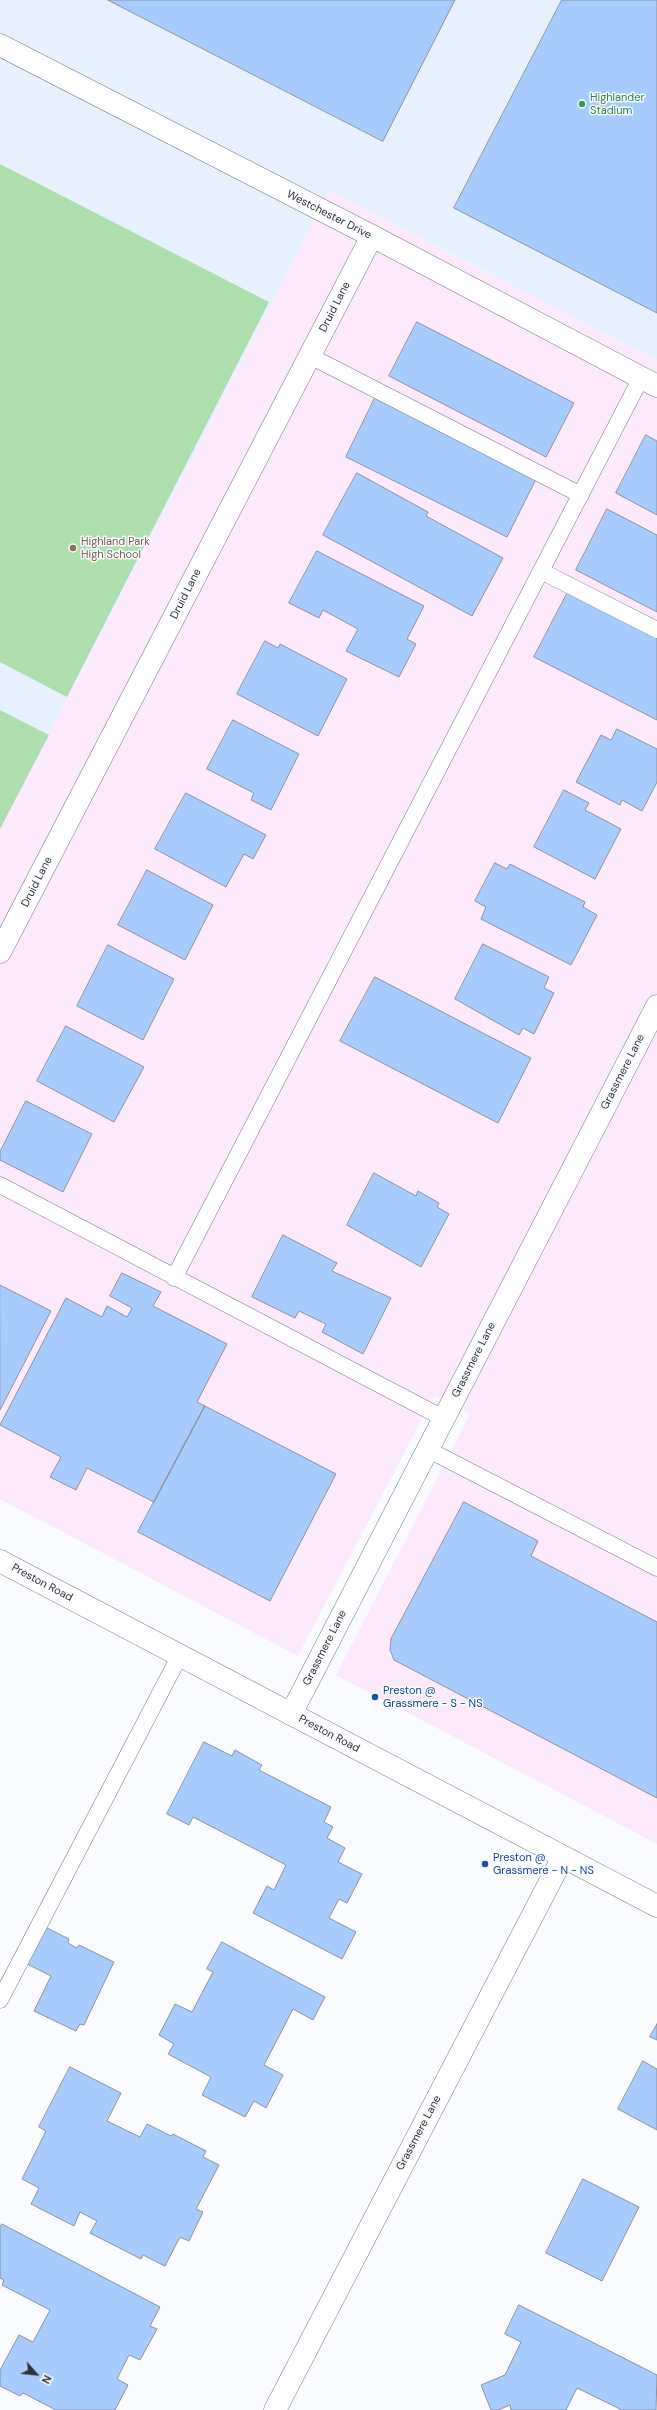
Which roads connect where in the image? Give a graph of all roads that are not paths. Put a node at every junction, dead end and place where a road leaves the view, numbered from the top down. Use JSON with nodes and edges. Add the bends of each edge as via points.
{"nodes":[{"id":1,"x":0,"y":45,"type":"edge"},
{"id":2,"x":372,"y":236,"type":"junction"},
{"id":3,"x":310,"y":356,"type":"junction"},
{"id":4,"x":649,"y":382,"type":"edge"},
{"id":5,"x":581,"y":495,"type":"junction"},
{"id":6,"x":541,"y":571,"type":"junction"},
{"id":7,"x":657,"y":630,"type":"edge"},
{"id":8,"x":0,"y":952,"type":"edge"},
{"id":9,"x":657,"y":1006,"type":"edge"},
{"id":10,"x":0,"y":1185,"type":"edge"},
{"id":11,"x":174,"y":1278,"type":"junction"},
{"id":12,"x":443,"y":1418,"type":"junction"},
{"id":13,"x":427,"y":1449,"type":"junction"},
{"id":14,"x":0,"y":1562,"type":"edge"},
{"id":15,"x":657,"y":1568,"type":"edge"},
{"id":16,"x":180,"y":1655,"type":"junction"},
{"id":17,"x":291,"y":1714,"type":"junction"},
{"id":18,"x":563,"y":1857,"type":"junction"},
{"id":19,"x":657,"y":1906,"type":"edge"},
{"id":20,"x":0,"y":2000,"type":"edge"},
{"id":21,"x":274,"y":2410,"type":"edge"}],
"edges":[{"from":1,"to":2,"type":"street","name":"Westchester Drive"},
{"from":2,"to":3,"type":"street","name":"Druid Lane"},
{"from":2,"to":4,"type":"street","name":"Westchester Drive"},
{"from":3,"to":5,"type":"lane"},
{"from":3,"to":8,"type":"street","name":"Druid Lane"},
{"from":4,"to":5,"type":"lane"},
{"from":5,"to":6,"type":"lane"},
{"from":6,"to":7,"type":"lane"},
{"from":6,"to":11,"type":"lane"},
{"from":9,"to":12,"type":"street","name":"Grassmere Lane"},
{"from":10,"to":11,"type":"lane"},
{"from":11,"to":12,"type":"lane"},
{"from":12,"to":13,"type":"street","name":"Grassmere Lane"},
{"from":13,"to":15,"type":"lane"},
{"from":13,"to":17,"type":"street","name":"Grassmere Lane"},
{"from":14,"to":16,"type":"street","name":"Preston Road"},
{"from":16,"to":17,"type":"street","name":"Preston Road"},
{"from":16,"to":20,"type":"lane"},
{"from":17,"to":18,"type":"street","name":"Preston Road"},
{"from":18,"to":19,"type":"street","name":"Preston Road"},
{"from":18,"to":21,"type":"street","name":"Grassmere Lane"}]}
